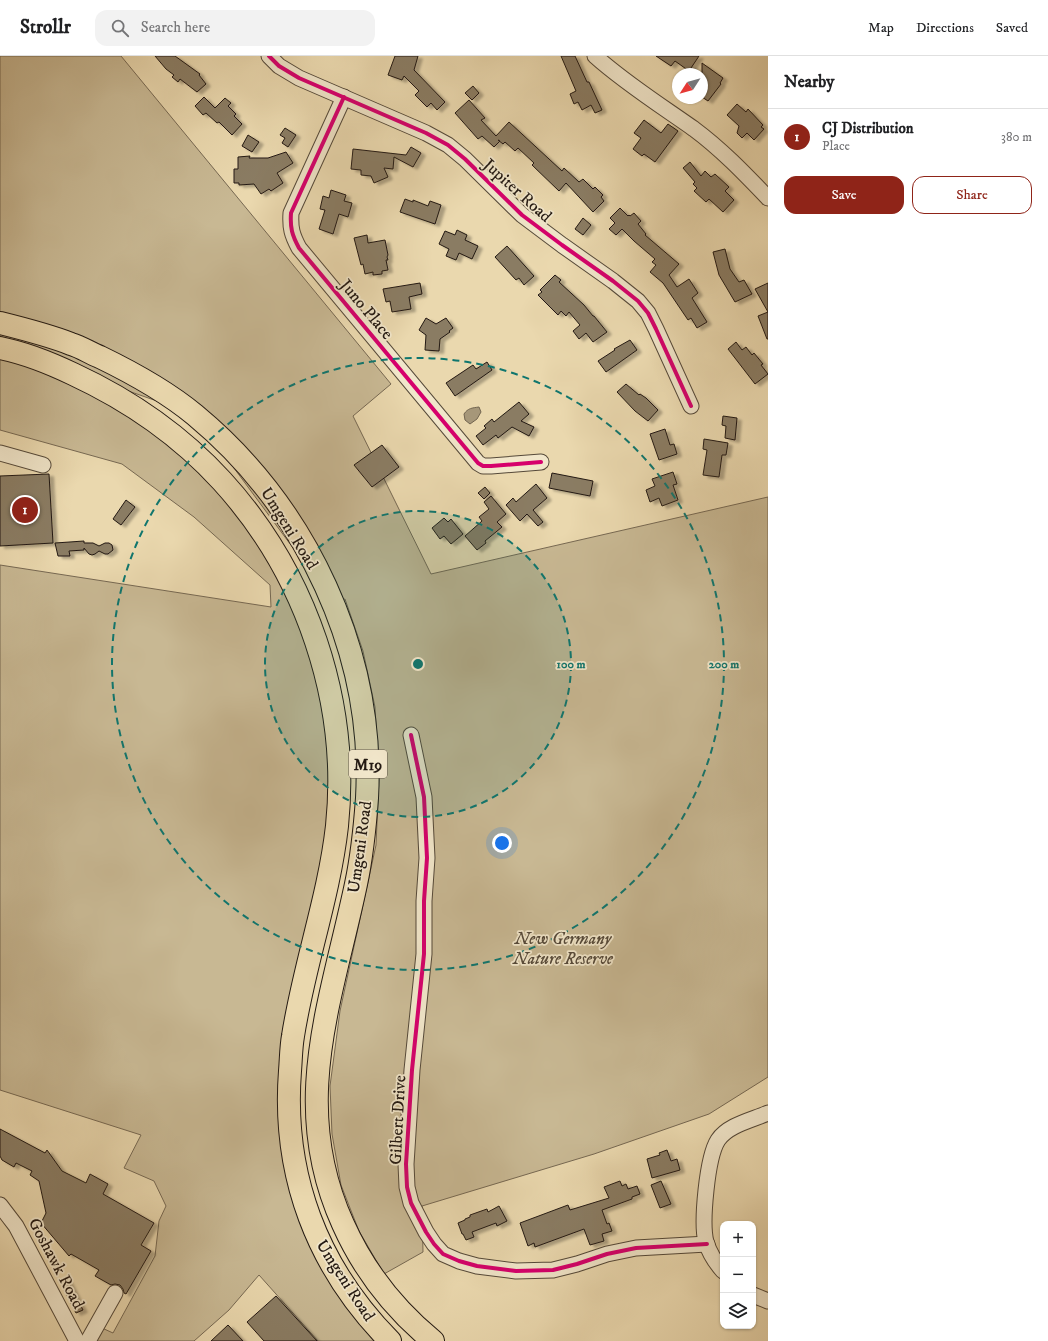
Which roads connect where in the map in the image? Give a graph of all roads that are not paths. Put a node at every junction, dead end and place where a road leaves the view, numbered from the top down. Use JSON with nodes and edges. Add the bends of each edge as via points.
{"nodes":[{"id":1,"x":269,"y":56,"type":"edge"},
{"id":2,"x":594,"y":56,"type":"edge"},
{"id":3,"x":344,"y":97,"type":"junction"},
{"id":4,"x":768,"y":198,"type":"edge"},
{"id":5,"x":0,"y":309,"type":"edge"},
{"id":6,"x":0,"y":323,"type":"edge"},
{"id":7,"x":4,"y":350,"type":"edge"},
{"id":8,"x":691,"y":406,"type":"dead end"},
{"id":9,"x":194,"y":414,"type":"junction"},
{"id":10,"x":0,"y":453,"type":"edge"},
{"id":11,"x":542,"y":462,"type":"dead end"},
{"id":12,"x":43,"y":465,"type":"dead end"},
{"id":13,"x":411,"y":735,"type":"dead end"},
{"id":14,"x":768,"y":1113,"type":"edge"},
{"id":15,"x":1,"y":1206,"type":"edge"},
{"id":16,"x":706,"y":1244,"type":"junction"},
{"id":17,"x":720,"y":1268,"type":"edge"},
{"id":18,"x":115,"y":1293,"type":"dead end"},
{"id":19,"x":756,"y":1296,"type":"edge"},
{"id":20,"x":768,"y":1301,"type":"edge"},
{"id":21,"x":77,"y":1341,"type":"edge"},
{"id":22,"x":88,"y":1341,"type":"edge"},
{"id":23,"x":390,"y":1341,"type":"edge"},
{"id":24,"x":433,"y":1341,"type":"edge"}],
"edges":[{"from":1,"to":3,"type":"street","name":"Jupiter Road","via":[[279,66],[299,78]]},
{"from":2,"to":4,"type":"street","via":[[733,161]]},
{"from":3,"to":8,"type":"street","name":"Jupiter Road","via":[[448,145],[522,215],[638,301],[648,313]]},
{"from":3,"to":11,"type":"street","name":"Juno Place","via":[[291,213],[290,226],[299,248],[478,463],[491,466]]},
{"from":5,"to":9,"type":"highway","via":[[86,339],[118,356],[149,376]]},
{"from":6,"to":9,"type":"highway","name":"Umgeni Road","number":"M19","via":[[74,345],[152,385]]},
{"from":7,"to":23,"type":"highway","name":"Umgeni Road","number":"M19","via":[[55,366],[129,403],[172,433],[207,464],[257,524],[290,579],[310,625],[330,694],[339,789],[337,826],[330,867],[292,1037],[290,1131],[298,1183],[314,1230],[352,1297]]},
{"from":9,"to":24,"type":"highway","name":"Umgeni Road","number":"M19","via":[[254,473],[288,517],[321,576],[348,643],[364,725],[368,762],[367,798],[357,881],[328,1003],[320,1050],[316,1106],[320,1144],[328,1184],[338,1213],[363,1263],[379,1287],[415,1326]]},
{"from":10,"to":12,"type":"street"},
{"from":13,"to":16,"type":"street","name":"Gilbert Drive","via":[[424,797],[427,858],[424,954],[412,1070],[406,1164],[411,1203],[426,1232],[443,1254],[459,1261],[516,1271],[553,1270],[636,1248]]},
{"from":14,"to":16,"type":"street","via":[[735,1126],[718,1140],[713,1150],[704,1215]]},
{"from":15,"to":21,"type":"street","name":"Goshawk Road","via":[[16,1226]]},
{"from":16,"to":17,"type":"street"},
{"from":18,"to":22,"type":"street"},
{"from":19,"to":20,"type":"street"}]}
